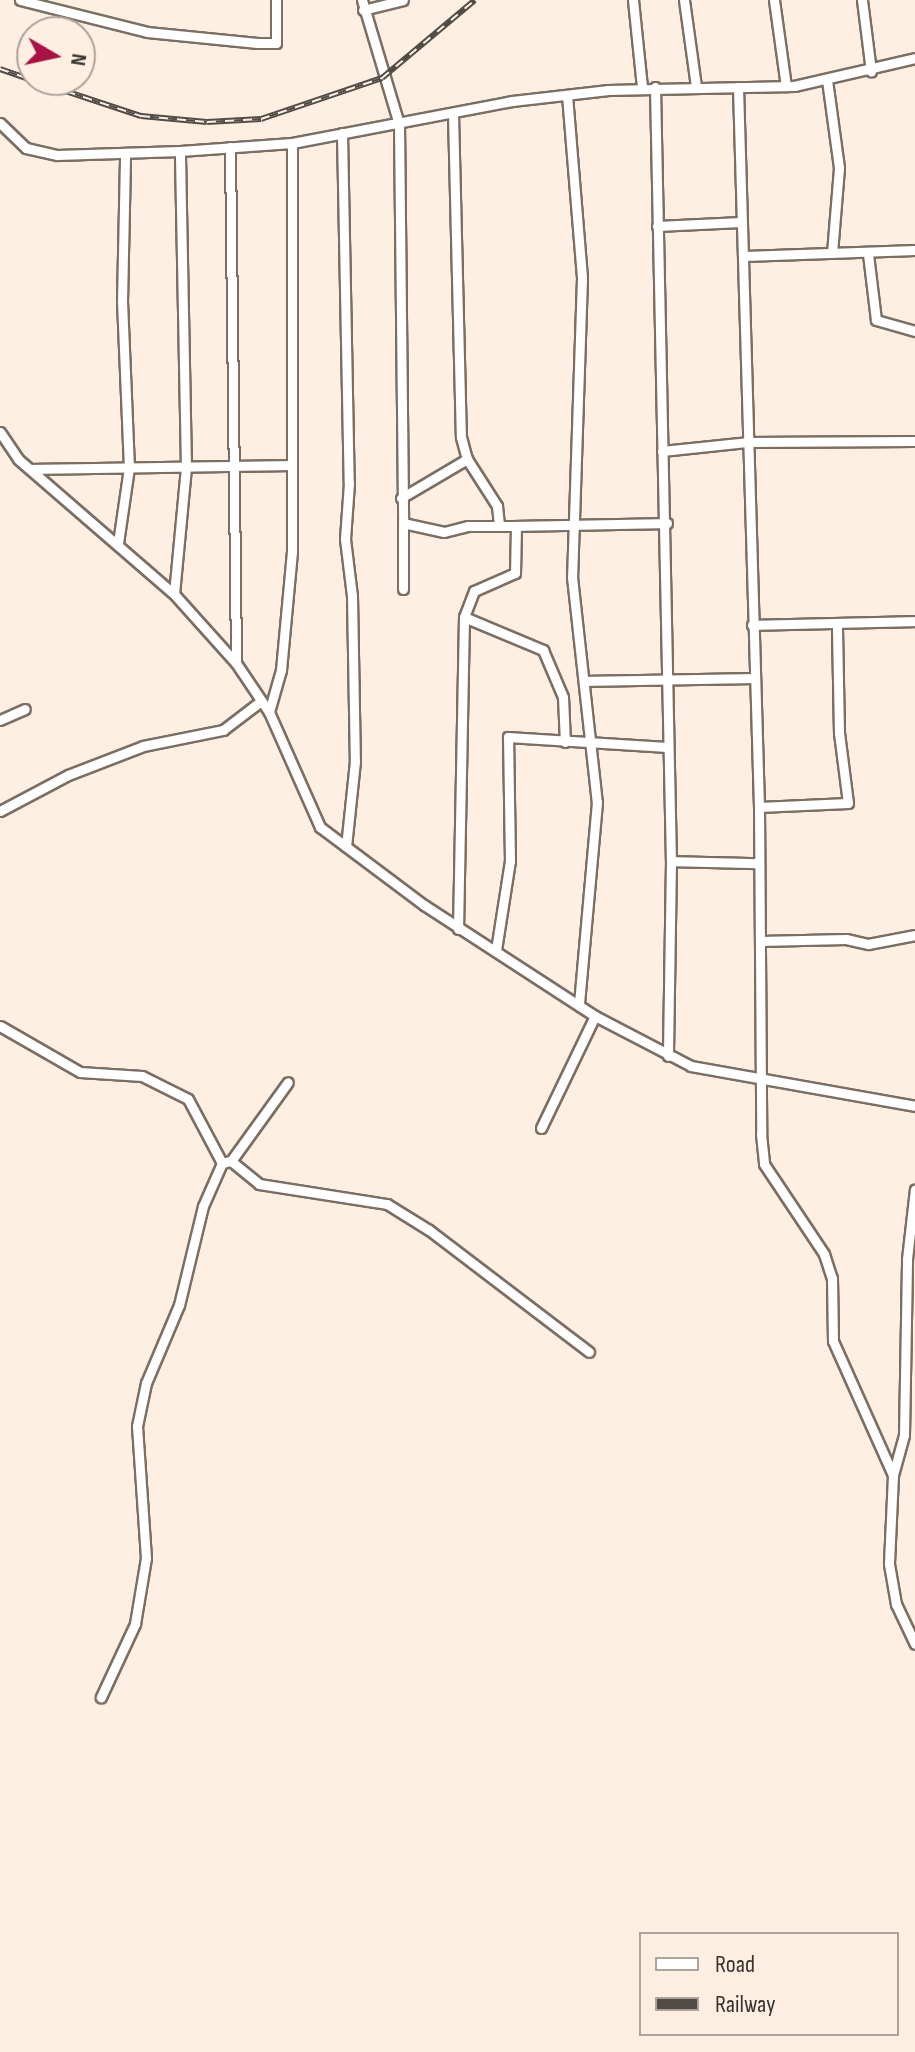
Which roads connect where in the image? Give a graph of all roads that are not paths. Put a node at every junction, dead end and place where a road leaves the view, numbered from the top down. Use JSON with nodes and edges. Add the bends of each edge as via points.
{"nodes":[{"id":1,"x":20,"y":0,"type":"edge"},
{"id":2,"x":276,"y":0,"type":"edge"},
{"id":3,"x":403,"y":0,"type":"edge"},
{"id":4,"x":633,"y":0,"type":"edge"},
{"id":5,"x":684,"y":0,"type":"edge"},
{"id":6,"x":774,"y":0,"type":"edge"},
{"id":7,"x":862,"y":0,"type":"edge"},
{"id":8,"x":362,"y":5,"type":"edge"},
{"id":9,"x":915,"y":58,"type":"edge"},
{"id":10,"x":871,"y":71,"type":"junction"},
{"id":11,"x":827,"y":80,"type":"junction"},
{"id":12,"x":696,"y":86,"type":"junction"},
{"id":13,"x":786,"y":86,"type":"junction"},
{"id":14,"x":642,"y":87,"type":"junction"},
{"id":15,"x":655,"y":87,"type":"junction"},
{"id":16,"x":738,"y":87,"type":"junction"},
{"id":17,"x":567,"y":95,"type":"junction"},
{"id":18,"x":453,"y":114,"type":"junction"},
{"id":19,"x":0,"y":124,"type":"edge"},
{"id":20,"x":399,"y":124,"type":"junction"},
{"id":21,"x":342,"y":133,"type":"junction"},
{"id":22,"x":292,"y":143,"type":"junction"},
{"id":23,"x":230,"y":147,"type":"junction"},
{"id":24,"x":180,"y":151,"type":"junction"},
{"id":25,"x":125,"y":154,"type":"junction"},
{"id":26,"x":741,"y":222,"type":"junction"},
{"id":27,"x":657,"y":226,"type":"junction"},
{"id":28,"x":915,"y":250,"type":"edge"},
{"id":29,"x":832,"y":253,"type":"junction"},
{"id":30,"x":868,"y":254,"type":"junction"},
{"id":31,"x":744,"y":256,"type":"junction"},
{"id":32,"x":915,"y":331,"type":"edge"},
{"id":33,"x":0,"y":432,"type":"edge"},
{"id":34,"x":915,"y":441,"type":"edge"},
{"id":35,"x":747,"y":442,"type":"junction"},
{"id":36,"x":662,"y":451,"type":"junction"},
{"id":37,"x":467,"y":459,"type":"junction"},
{"id":38,"x":237,"y":464,"type":"junction"},
{"id":39,"x":290,"y":465,"type":"junction"},
{"id":40,"x":129,"y":468,"type":"junction"},
{"id":41,"x":186,"y":468,"type":"junction"},
{"id":42,"x":32,"y":469,"type":"junction"},
{"id":43,"x":401,"y":498,"type":"junction"},
{"id":44,"x":403,"y":523,"type":"junction"},
{"id":45,"x":667,"y":523,"type":"junction"},
{"id":46,"x":499,"y":525,"type":"junction"},
{"id":47,"x":516,"y":526,"type":"junction"},
{"id":48,"x":574,"y":526,"type":"junction"},
{"id":49,"x":118,"y":543,"type":"junction"},
{"id":50,"x":403,"y":589,"type":"dead end"},
{"id":51,"x":174,"y":594,"type":"junction"},
{"id":52,"x":464,"y":617,"type":"junction"},
{"id":53,"x":915,"y":621,"type":"edge"},
{"id":54,"x":752,"y":625,"type":"junction"},
{"id":55,"x":837,"y":627,"type":"junction"},
{"id":56,"x":236,"y":663,"type":"junction"},
{"id":57,"x":752,"y":678,"type":"junction"},
{"id":58,"x":668,"y":679,"type":"junction"},
{"id":59,"x":585,"y":681,"type":"junction"},
{"id":60,"x":261,"y":701,"type":"junction"},
{"id":61,"x":25,"y":709,"type":"dead end"},
{"id":62,"x":269,"y":712,"type":"junction"},
{"id":63,"x":0,"y":720,"type":"edge"},
{"id":64,"x":565,"y":742,"type":"junction"},
{"id":65,"x":594,"y":743,"type":"junction"},
{"id":66,"x":667,"y":747,"type":"junction"},
{"id":67,"x":759,"y":807,"type":"junction"},
{"id":68,"x":0,"y":811,"type":"edge"},
{"id":69,"x":346,"y":847,"type":"junction"},
{"id":70,"x":671,"y":861,"type":"junction"},
{"id":71,"x":755,"y":863,"type":"junction"},
{"id":72,"x":458,"y":929,"type":"junction"},
{"id":73,"x":915,"y":935,"type":"edge"},
{"id":74,"x":760,"y":941,"type":"junction"},
{"id":75,"x":496,"y":950,"type":"junction"},
{"id":76,"x":579,"y":1005,"type":"junction"},
{"id":77,"x":595,"y":1016,"type":"junction"},
{"id":78,"x":0,"y":1026,"type":"edge"},
{"id":79,"x":668,"y":1056,"type":"junction"},
{"id":80,"x":762,"y":1078,"type":"junction"},
{"id":81,"x":288,"y":1082,"type":"dead end"},
{"id":82,"x":915,"y":1106,"type":"edge"},
{"id":83,"x":541,"y":1128,"type":"dead end"},
{"id":84,"x":226,"y":1162,"type":"junction"},
{"id":85,"x":915,"y":1189,"type":"edge"},
{"id":86,"x":589,"y":1352,"type":"dead end"},
{"id":87,"x":893,"y":1475,"type":"junction"},
{"id":88,"x":915,"y":1644,"type":"edge"},
{"id":89,"x":101,"y":1697,"type":"dead end"}],
"edges":[{"from":1,"to":2,"type":"street","via":[[147,32],[276,43]]},
{"from":3,"to":8,"type":"street"},
{"from":4,"to":14,"type":"street"},
{"from":5,"to":12,"type":"street"},
{"from":6,"to":13,"type":"street"},
{"from":7,"to":10,"type":"street"},
{"from":8,"to":20,"type":"street"},
{"from":9,"to":10,"type":"street"},
{"from":10,"to":11,"type":"street"},
{"from":11,"to":13,"type":"street"},
{"from":11,"to":29,"type":"street","via":[[839,168]]},
{"from":12,"to":15,"type":"street"},
{"from":12,"to":16,"type":"street"},
{"from":13,"to":16,"type":"street"},
{"from":14,"to":15,"type":"street"},
{"from":14,"to":17,"type":"street"},
{"from":15,"to":27,"type":"street"},
{"from":16,"to":26,"type":"street"},
{"from":17,"to":18,"type":"street"},
{"from":17,"to":48,"type":"street","via":[[582,278]]},
{"from":18,"to":20,"type":"street"},
{"from":18,"to":37,"type":"street","via":[[459,411]]},
{"from":19,"to":25,"type":"street","via":[[26,148],[57,155]]},
{"from":20,"to":21,"type":"street"},
{"from":20,"to":43,"type":"street","via":[[404,247]]},
{"from":21,"to":22,"type":"street"},
{"from":21,"to":69,"type":"street","via":[[349,483],[345,539],[352,596],[355,761]]},
{"from":22,"to":23,"type":"street"},
{"from":22,"to":39,"type":"street"},
{"from":23,"to":24,"type":"street"},
{"from":23,"to":38,"type":"street"},
{"from":24,"to":25,"type":"street"},
{"from":24,"to":41,"type":"street"},
{"from":25,"to":40,"type":"street","via":[[122,302]]},
{"from":26,"to":27,"type":"street"},
{"from":26,"to":31,"type":"street"},
{"from":27,"to":36,"type":"street"},
{"from":28,"to":30,"type":"street"},
{"from":29,"to":30,"type":"street"},
{"from":29,"to":31,"type":"street"},
{"from":30,"to":32,"type":"street","via":[[876,320]]},
{"from":31,"to":35,"type":"street"},
{"from":33,"to":42,"type":"street","via":[[5,445]]},
{"from":34,"to":35,"type":"street"},
{"from":35,"to":36,"type":"street"},
{"from":35,"to":54,"type":"street"},
{"from":36,"to":45,"type":"street"},
{"from":37,"to":43,"type":"street"},
{"from":37,"to":46,"type":"street","via":[[494,498]]},
{"from":38,"to":39,"type":"street"},
{"from":38,"to":41,"type":"street"},
{"from":38,"to":56,"type":"street"},
{"from":39,"to":62,"type":"street","via":[[288,625]]},
{"from":40,"to":41,"type":"street"},
{"from":40,"to":42,"type":"street"},
{"from":40,"to":49,"type":"street"},
{"from":41,"to":51,"type":"street"},
{"from":42,"to":49,"type":"street"},
{"from":43,"to":44,"type":"street"},
{"from":44,"to":46,"type":"street","via":[[444,532]]},
{"from":44,"to":50,"type":"street"},
{"from":45,"to":48,"type":"street"},
{"from":45,"to":58,"type":"street"},
{"from":46,"to":47,"type":"street"},
{"from":47,"to":48,"type":"street"},
{"from":47,"to":52,"type":"street","via":[[515,573],[474,591]]},
{"from":48,"to":59,"type":"street","via":[[572,577]]},
{"from":49,"to":51,"type":"street"},
{"from":51,"to":56,"type":"street"},
{"from":52,"to":64,"type":"street","via":[[543,650],[563,697]]},
{"from":52,"to":72,"type":"street"},
{"from":53,"to":55,"type":"street"},
{"from":54,"to":55,"type":"street"},
{"from":54,"to":57,"type":"street"},
{"from":55,"to":67,"type":"street","via":[[839,733],[848,803]]},
{"from":56,"to":60,"type":"street"},
{"from":57,"to":58,"type":"street"},
{"from":57,"to":67,"type":"street"},
{"from":58,"to":59,"type":"street"},
{"from":58,"to":66,"type":"street"},
{"from":59,"to":65,"type":"street"},
{"from":60,"to":62,"type":"street"},
{"from":60,"to":68,"type":"street","via":[[223,730],[143,746],[68,775]]},
{"from":61,"to":63,"type":"street"},
{"from":62,"to":69,"type":"street","via":[[311,814]]},
{"from":64,"to":65,"type":"street"},
{"from":64,"to":75,"type":"street","via":[[508,737],[510,861]]},
{"from":65,"to":66,"type":"street"},
{"from":65,"to":76,"type":"street","via":[[595,854]]},
{"from":66,"to":70,"type":"street"},
{"from":67,"to":71,"type":"street"},
{"from":69,"to":72,"type":"street"},
{"from":70,"to":71,"type":"street"},
{"from":70,"to":79,"type":"street"},
{"from":71,"to":74,"type":"street"},
{"from":72,"to":75,"type":"street"},
{"from":73,"to":74,"type":"street","via":[[868,944],[846,939]]},
{"from":74,"to":80,"type":"street"},
{"from":75,"to":76,"type":"street"},
{"from":76,"to":77,"type":"street"},
{"from":77,"to":79,"type":"street"},
{"from":77,"to":83,"type":"street"},
{"from":78,"to":84,"type":"street","via":[[80,1072],[142,1076],[188,1099]]},
{"from":79,"to":80,"type":"street","via":[[691,1066]]},
{"from":80,"to":82,"type":"street"},
{"from":80,"to":87,"type":"street","via":[[764,1164],[824,1254],[832,1278],[833,1341]]},
{"from":81,"to":84,"type":"street"},
{"from":84,"to":86,"type":"street","via":[[259,1184],[387,1204]]},
{"from":84,"to":89,"type":"street","via":[[203,1206],[179,1305],[146,1383],[137,1441],[146,1558],[135,1624]]},
{"from":85,"to":87,"type":"street","via":[[907,1259],[904,1435]]},
{"from":87,"to":88,"type":"street","via":[[889,1564],[896,1604]]}]}
